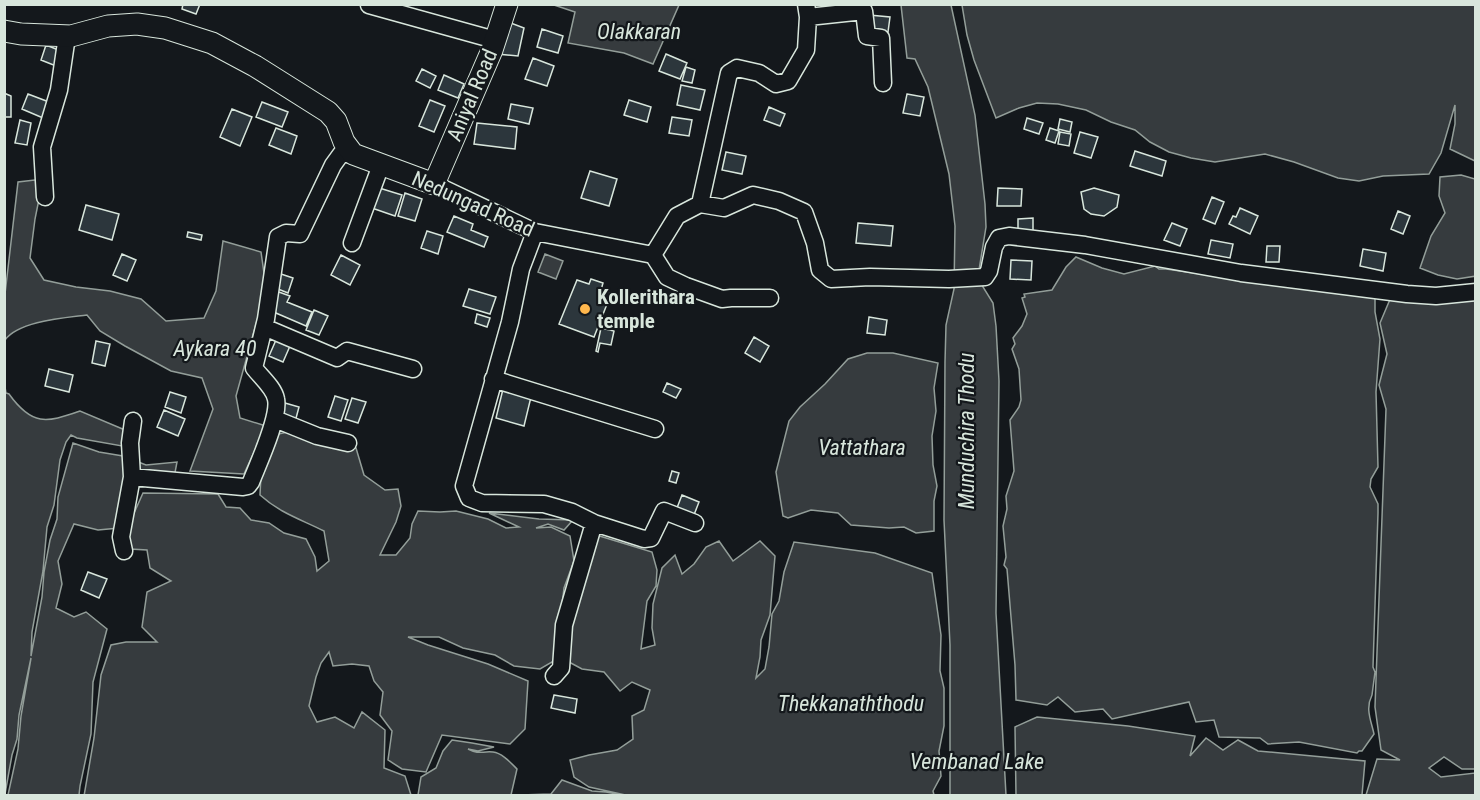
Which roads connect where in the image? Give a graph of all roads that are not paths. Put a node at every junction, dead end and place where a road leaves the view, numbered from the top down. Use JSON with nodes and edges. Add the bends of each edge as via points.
{"nodes":[{"id":1,"x":507,"y":4,"type":"edge"},
{"id":2,"x":369,"y":5,"type":"edge"},
{"id":3,"x":807,"y":11,"type":"edge"},
{"id":4,"x":4,"y":31,"type":"edge"},
{"id":5,"x":67,"y":36,"type":"junction"},
{"id":6,"x":495,"y":40,"type":"junction"},
{"id":7,"x":883,"y":83,"type":"dead end"},
{"id":8,"x":353,"y":154,"type":"junction"},
{"id":9,"x":381,"y":165,"type":"junction"},
{"id":10,"x":434,"y":184,"type":"junction"},
{"id":11,"x":45,"y":197,"type":"dead end"},
{"id":12,"x":700,"y":204,"type":"junction"},
{"id":13,"x":535,"y":232,"type":"junction"},
{"id":14,"x":352,"y":243,"type":"dead end"},
{"id":15,"x":653,"y":255,"type":"junction"},
{"id":16,"x":1476,"y":292,"type":"edge"},
{"id":17,"x":770,"y":298,"type":"dead end"},
{"id":18,"x":264,"y":327,"type":"junction"},
{"id":19,"x":413,"y":369,"type":"dead end"},
{"id":20,"x":493,"y":380,"type":"junction"},
{"id":21,"x":275,"y":419,"type":"junction"},
{"id":22,"x":133,"y":421,"type":"dead end"},
{"id":23,"x":655,"y":429,"type":"dead end"},
{"id":24,"x":348,"y":443,"type":"dead end"},
{"id":25,"x":131,"y":473,"type":"junction"},
{"id":26,"x":594,"y":523,"type":"junction"},
{"id":27,"x":695,"y":523,"type":"dead end"},
{"id":28,"x":124,"y":551,"type":"dead end"},
{"id":29,"x":554,"y":676,"type":"dead end"}],
"edges":[{"from":1,"to":6,"type":"main road","name":"Aniyal Road"},
{"from":2,"to":6,"type":"street"},
{"from":3,"to":7,"type":"street","via":[[864,11],[867,36],[881,38]]},
{"from":3,"to":12,"type":"street","via":[[806,50],[788,81],[776,84],[759,73],[737,68],[729,73]]},
{"from":4,"to":5,"type":"main road"},
{"from":5,"to":8,"type":"main road","via":[[137,24],[212,43],[328,112]]},
{"from":5,"to":11,"type":"street","via":[[59,90],[42,147]]},
{"from":6,"to":10,"type":"main road","name":"Aniyal Road"},
{"from":8,"to":9,"type":"main road","name":"Nedungad Road"},
{"from":8,"to":18,"type":"street","via":[[341,154],[333,165],[300,234],[278,237]]},
{"from":9,"to":10,"type":"main road","name":"Nedungad Road"},
{"from":9,"to":14,"type":"street"},
{"from":10,"to":13,"type":"street","name":"Nedungad Road"},
{"from":12,"to":15,"type":"street","via":[[677,216]]},
{"from":12,"to":16,"type":"street","via":[[724,208],[753,195],[804,212],[819,270],[831,279],[985,278],[999,238],[1009,236],[1085,245],[1241,273],[1407,294]]},
{"from":13,"to":15,"type":"street","name":"Nedungad Road"},
{"from":13,"to":20,"type":"street"},
{"from":15,"to":17,"type":"street","via":[[667,278],[686,286],[722,299]]},
{"from":18,"to":19,"type":"street","via":[[337,358],[347,351]]},
{"from":18,"to":21,"type":"street","via":[[254,368],[276,399]]},
{"from":20,"to":23,"type":"street"},
{"from":20,"to":26,"type":"street","via":[[464,486],[469,498],[482,503],[544,504]]},
{"from":21,"to":24,"type":"street","via":[[317,436]]},
{"from":21,"to":25,"type":"street","via":[[248,486]]},
{"from":22,"to":25,"type":"street"},
{"from":25,"to":28,"type":"street","via":[[121,537]]},
{"from":26,"to":27,"type":"street","via":[[644,539],[651,538],[663,511]]},
{"from":26,"to":29,"type":"street","via":[[566,617],[561,668]]}]}
